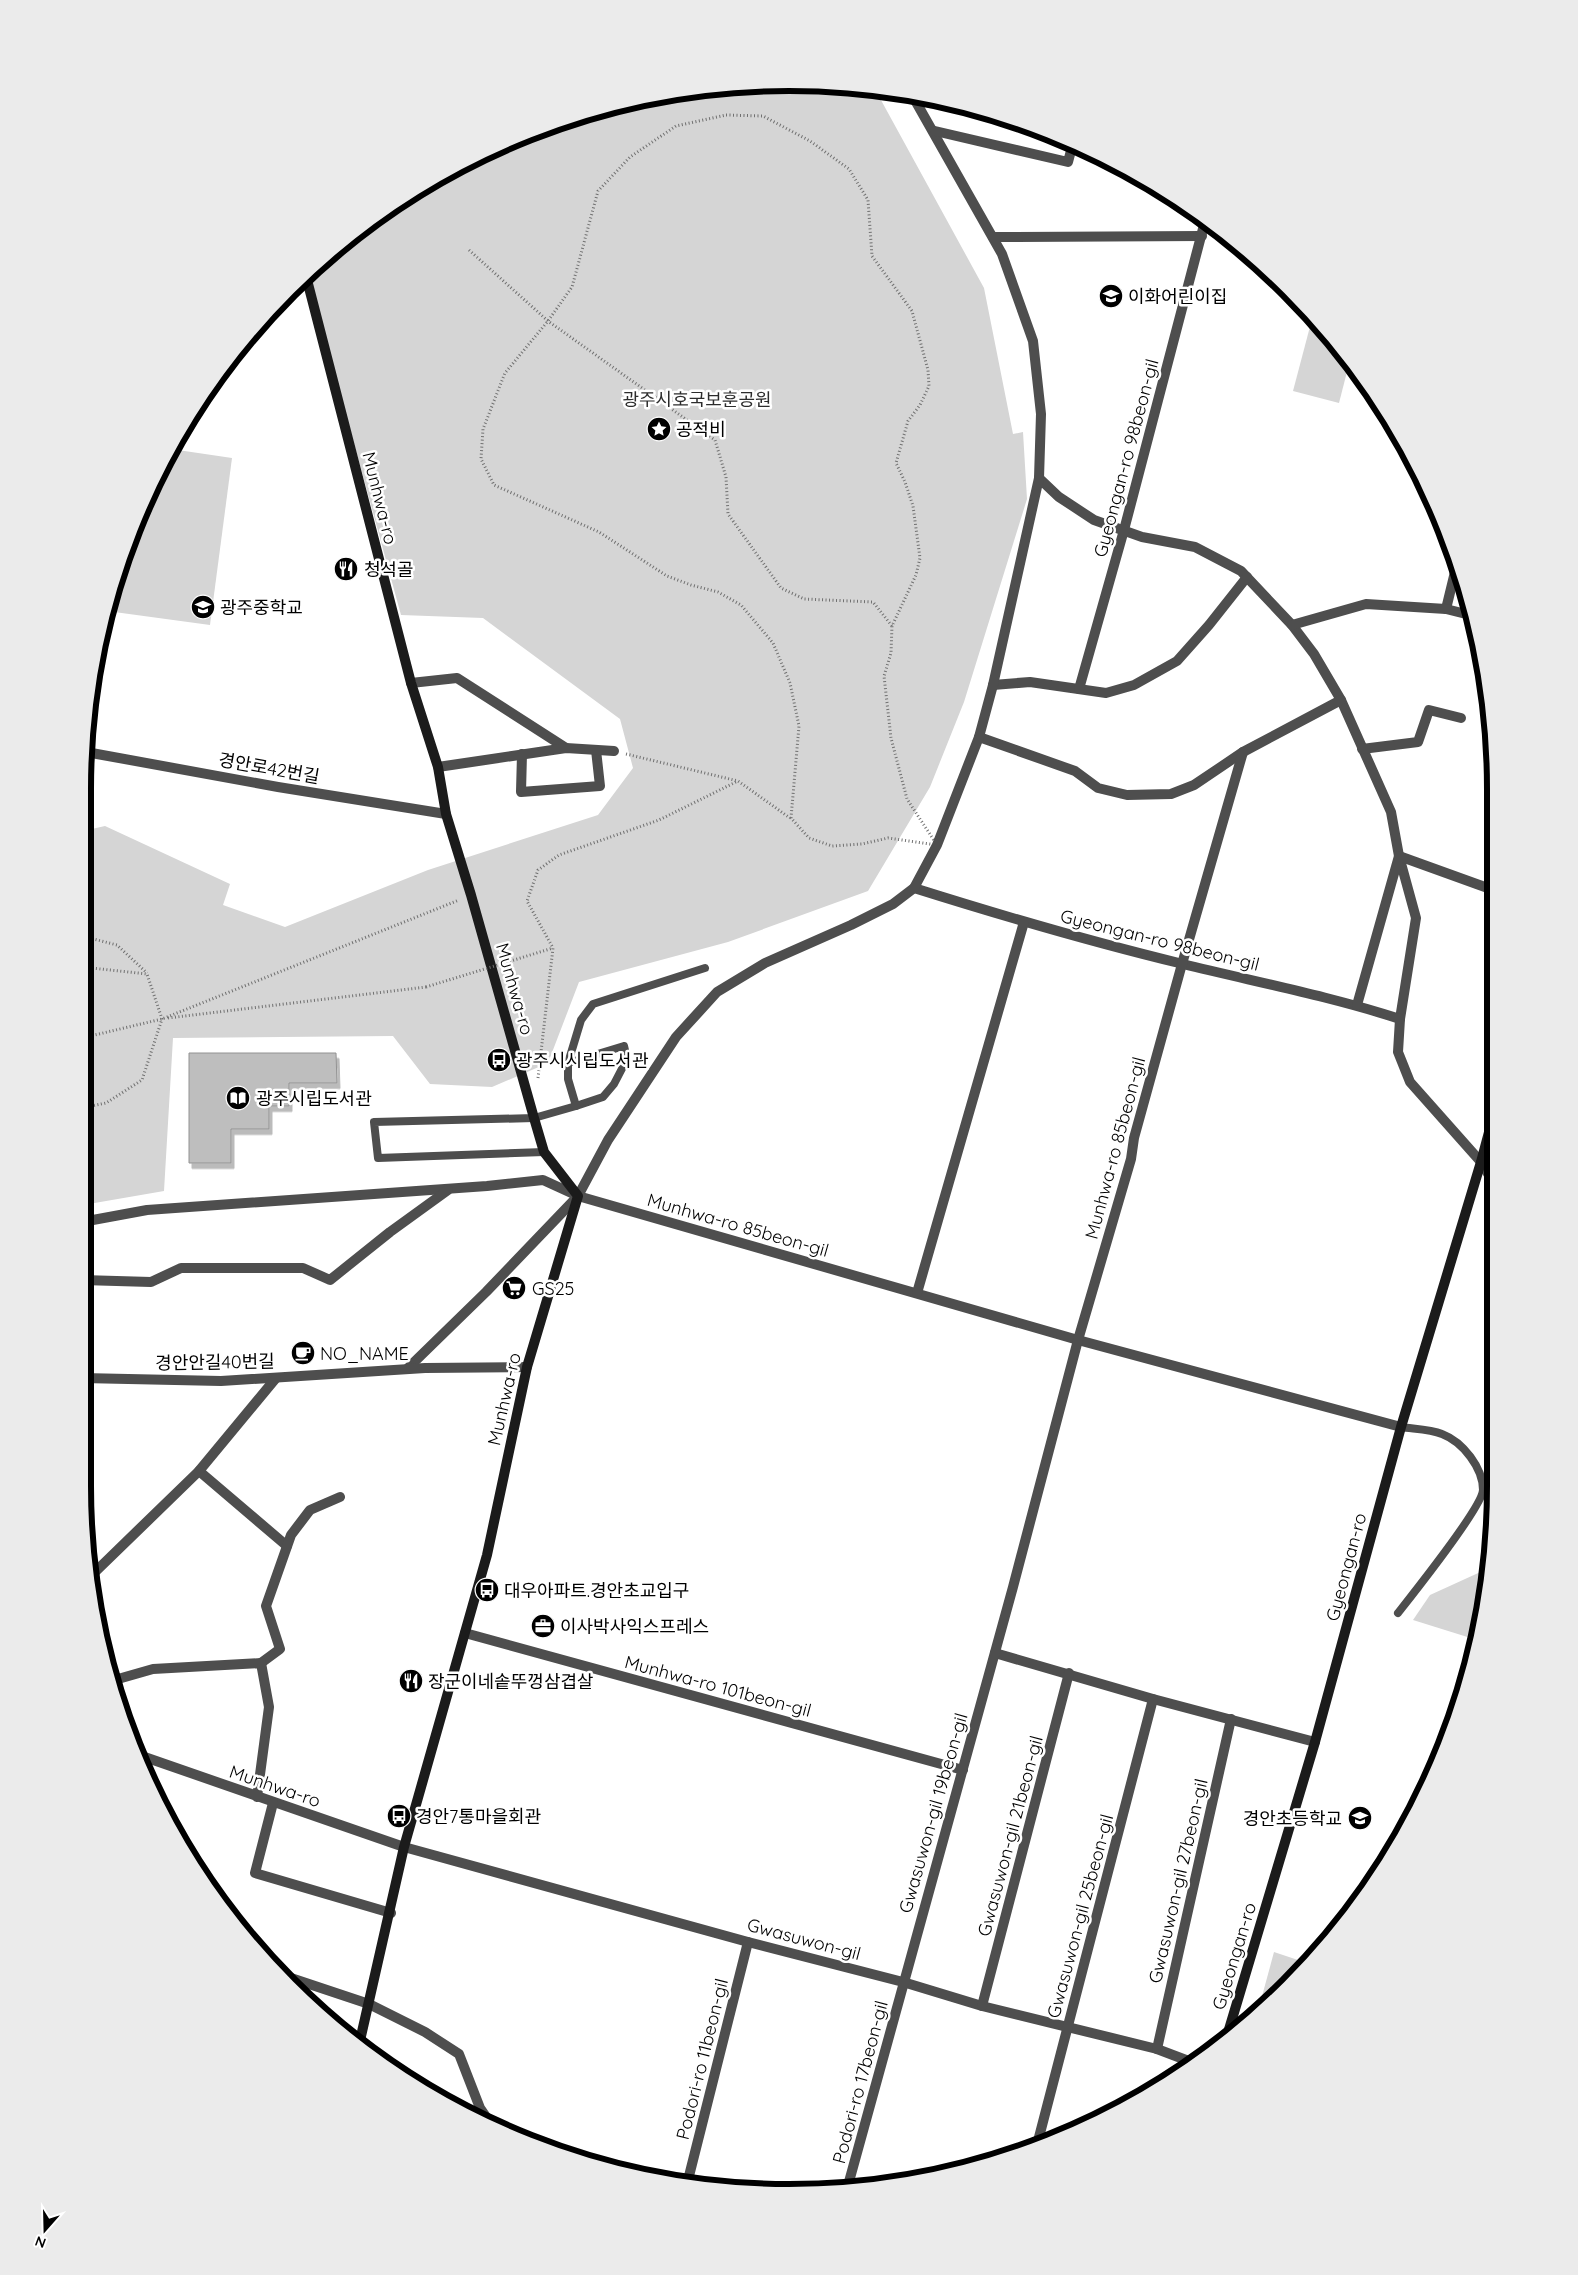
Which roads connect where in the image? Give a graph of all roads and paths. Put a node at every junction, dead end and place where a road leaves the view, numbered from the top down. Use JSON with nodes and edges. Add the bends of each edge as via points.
{"nodes":[{"id":1,"x":917,"y":104,"type":"edge"},
{"id":2,"x":935,"y":131,"type":"junction"},
{"id":3,"x":1071,"y":151,"type":"edge"},
{"id":4,"x":1204,"y":228,"type":"edge"},
{"id":5,"x":1202,"y":236,"type":"junction"},
{"id":6,"x":992,"y":238,"type":"junction"},
{"id":7,"x":469,"y":250,"type":"dead end"},
{"id":8,"x":308,"y":284,"type":"edge"},
{"id":9,"x":548,"y":321,"type":"junction"},
{"id":10,"x":1039,"y":478,"type":"junction"},
{"id":11,"x":1124,"y":530,"type":"junction"},
{"id":12,"x":1247,"y":577,"type":"junction"},
{"id":13,"x":1454,"y":577,"type":"edge"},
{"id":14,"x":1446,"y":609,"type":"junction"},
{"id":15,"x":1464,"y":614,"type":"edge"},
{"id":16,"x":1292,"y":625,"type":"junction"},
{"id":17,"x":892,"y":626,"type":"junction"},
{"id":18,"x":411,"y":682,"type":"junction"},
{"id":19,"x":993,"y":685,"type":"junction"},
{"id":20,"x":1079,"y":688,"type":"junction"},
{"id":21,"x":1341,"y":700,"type":"junction"},
{"id":22,"x":1461,"y":718,"type":"dead end"},
{"id":23,"x":979,"y":737,"type":"junction"},
{"id":24,"x":566,"y":748,"type":"junction"},
{"id":25,"x":1362,"y":749,"type":"junction"},
{"id":26,"x":596,"y":750,"type":"junction"},
{"id":27,"x":614,"y":751,"type":"joint"},
{"id":28,"x":1243,"y":752,"type":"junction"},
{"id":29,"x":93,"y":753,"type":"edge"},
{"id":30,"x":522,"y":754,"type":"junction"},
{"id":31,"x":438,"y":767,"type":"junction"},
{"id":32,"x":738,"y":781,"type":"junction"},
{"id":33,"x":446,"y":814,"type":"junction"},
{"id":34,"x":790,"y":818,"type":"junction"},
{"id":35,"x":937,"y":845,"type":"junction"},
{"id":36,"x":1399,"y":856,"type":"junction"},
{"id":37,"x":914,"y":888,"type":"junction"},
{"id":38,"x":1487,"y":888,"type":"edge"},
{"id":39,"x":471,"y":895,"type":"junction"},
{"id":40,"x":1024,"y":922,"type":"junction"},
{"id":41,"x":91,"y":938,"type":"edge"},
{"id":42,"x":553,"y":948,"type":"junction"},
{"id":43,"x":1182,"y":964,"type":"junction"},
{"id":44,"x":91,"y":968,"type":"edge"},
{"id":45,"x":705,"y":968,"type":"dead end"},
{"id":46,"x":147,"y":974,"type":"junction"},
{"id":47,"x":1357,"y":1005,"type":"junction"},
{"id":48,"x":162,"y":1019,"type":"junction"},
{"id":49,"x":1400,"y":1019,"type":"junction"},
{"id":50,"x":91,"y":1036,"type":"edge"},
{"id":51,"x":568,"y":1064,"type":"junction"},
{"id":52,"x":538,"y":1080,"type":"dead end"},
{"id":53,"x":91,"y":1106,"type":"edge"},
{"id":54,"x":576,"y":1106,"type":"junction"},
{"id":55,"x":534,"y":1118,"type":"junction"},
{"id":56,"x":1487,"y":1140,"type":"edge"},
{"id":57,"x":544,"y":1152,"type":"junction"},
{"id":58,"x":1481,"y":1162,"type":"junction"},
{"id":59,"x":1487,"y":1172,"type":"edge"},
{"id":60,"x":449,"y":1189,"type":"junction"},
{"id":61,"x":578,"y":1196,"type":"junction"},
{"id":62,"x":91,"y":1220,"type":"edge"},
{"id":63,"x":91,"y":1280,"type":"edge"},
{"id":64,"x":917,"y":1293,"type":"junction"},
{"id":65,"x":1078,"y":1340,"type":"junction"},
{"id":66,"x":526,"y":1367,"type":"junction"},
{"id":67,"x":407,"y":1370,"type":"junction"},
{"id":68,"x":91,"y":1378,"type":"edge"},
{"id":69,"x":276,"y":1378,"type":"junction"},
{"id":70,"x":1401,"y":1427,"type":"junction"},
{"id":71,"x":199,"y":1470,"type":"junction"},
{"id":72,"x":340,"y":1497,"type":"dead end"},
{"id":73,"x":288,"y":1546,"type":"junction"},
{"id":74,"x":96,"y":1571,"type":"edge"},
{"id":75,"x":1398,"y":1613,"type":"dead end"},
{"id":76,"x":465,"y":1633,"type":"junction"},
{"id":77,"x":995,"y":1653,"type":"junction"},
{"id":78,"x":261,"y":1663,"type":"junction"},
{"id":79,"x":1069,"y":1673,"type":"junction"},
{"id":80,"x":119,"y":1679,"type":"edge"},
{"id":81,"x":1153,"y":1699,"type":"junction"},
{"id":82,"x":1231,"y":1719,"type":"junction"},
{"id":83,"x":1315,"y":1742,"type":"junction"},
{"id":84,"x":146,"y":1758,"type":"edge"},
{"id":85,"x":963,"y":1770,"type":"junction"},
{"id":86,"x":257,"y":1797,"type":"junction"},
{"id":87,"x":273,"y":1802,"type":"junction"},
{"id":88,"x":404,"y":1847,"type":"junction"},
{"id":89,"x":390,"y":1913,"type":"junction"},
{"id":90,"x":748,"y":1942,"type":"junction"},
{"id":91,"x":297,"y":1980,"type":"edge"},
{"id":92,"x":903,"y":1982,"type":"junction"},
{"id":93,"x":369,"y":2004,"type":"junction"},
{"id":94,"x":982,"y":2006,"type":"junction"},
{"id":95,"x":1230,"y":2027,"type":"edge"},
{"id":96,"x":1067,"y":2028,"type":"junction"},
{"id":97,"x":361,"y":2037,"type":"edge"},
{"id":98,"x":1157,"y":2049,"type":"junction"},
{"id":99,"x":1186,"y":2060,"type":"edge"},
{"id":100,"x":484,"y":2114,"type":"edge"},
{"id":101,"x":1039,"y":2137,"type":"edge"},
{"id":102,"x":689,"y":2176,"type":"edge"},
{"id":103,"x":850,"y":2181,"type":"edge"}],
"edges":[{"from":1,"to":2,"type":"street"},
{"from":2,"to":3,"type":"street","via":[[1068,162]]},
{"from":2,"to":6,"type":"street"},
{"from":4,"to":5,"type":"street","name":"Gyeongan-ro 98beon-gil"},
{"from":5,"to":6,"type":"street"},
{"from":5,"to":11,"type":"street","name":"Gyeongan-ro 98beon-gil"},
{"from":6,"to":10,"type":"street","via":[[1002,254],[1033,341],[1041,414]]},
{"from":7,"to":9,"type":"path"},
{"from":8,"to":18,"type":"street","name":"Munhwa-ro"},
{"from":9,"to":17,"type":"path","via":[[715,440],[726,476],[728,514],[780,588],[804,599],[873,602]]},
{"from":9,"to":17,"type":"path","via":[[572,287],[598,191],[630,157],[676,126],[726,115],[763,116],[810,141],[849,169],[868,200],[872,256],[912,311],[928,370],[929,386],[908,421],[896,463],[913,506],[920,558],[916,575]]},
{"from":9,"to":34,"type":"path","via":[[505,373],[483,429],[481,459],[494,484],[599,532],[667,576],[718,592],[741,605],[773,643],[790,683],[799,726]]},
{"from":10,"to":11,"type":"street","via":[[1059,497],[1094,520]]},
{"from":10,"to":19,"type":"street"},
{"from":11,"to":12,"type":"street","via":[[1142,538],[1195,547]]},
{"from":11,"to":20,"type":"street","name":"Gyeongan-ro 98beon-gil"},
{"from":12,"to":16,"type":"street"},
{"from":12,"to":20,"type":"street","via":[[1177,661],[1134,686],[1106,692]]},
{"from":13,"to":14,"type":"street"},
{"from":14,"to":15,"type":"street"},
{"from":14,"to":16,"type":"street","via":[[1366,604]]},
{"from":16,"to":21,"type":"street","via":[[1314,654]]},
{"from":17,"to":35,"type":"path","via":[[891,653],[884,676],[891,738],[907,799]]},
{"from":18,"to":24,"type":"street","via":[[457,678]]},
{"from":18,"to":31,"type":"street","name":"Munhwa-ro"},
{"from":19,"to":20,"type":"street","via":[[1030,682]]},
{"from":19,"to":23,"type":"street"},
{"from":21,"to":25,"type":"street"},
{"from":21,"to":28,"type":"street"},
{"from":22,"to":25,"type":"street","via":[[1429,710],[1418,742]]},
{"from":23,"to":28,"type":"street","via":[[1075,772],[1098,788],[1127,795],[1171,794],[1194,785]]},
{"from":23,"to":35,"type":"street"},
{"from":24,"to":26,"type":"street"},
{"from":24,"to":30,"type":"street"},
{"from":25,"to":36,"type":"street","via":[[1392,812]]},
{"from":26,"to":27,"type":"street"},
{"from":26,"to":30,"type":"street","via":[[600,786],[521,792]]},
{"from":27,"to":32,"type":"path"},
{"from":28,"to":43,"type":"street","name":"Munhwa-ro 85beon-gil"},
{"from":29,"to":33,"type":"street","name":"경안로42번길"},
{"from":30,"to":31,"type":"street"},
{"from":31,"to":33,"type":"street","name":"Munhwa-ro"},
{"from":32,"to":34,"type":"path"},
{"from":32,"to":42,"type":"path","via":[[659,820],[558,855],[538,870],[527,901]]},
{"from":33,"to":39,"type":"street","name":"Munhwa-ro"},
{"from":34,"to":35,"type":"path","via":[[809,838],[832,846],[888,838]]},
{"from":35,"to":37,"type":"street"},
{"from":36,"to":38,"type":"street"},
{"from":36,"to":47,"type":"street"},
{"from":36,"to":49,"type":"street","via":[[1416,918]]},
{"from":37,"to":40,"type":"street","name":"Gyeongan-ro 98beon-gil"},
{"from":37,"to":61,"type":"street","via":[[893,904],[765,963],[717,992],[676,1037],[608,1140]]},
{"from":39,"to":48,"type":"path"},
{"from":39,"to":55,"type":"street","name":"Munhwa-ro"},
{"from":40,"to":43,"type":"street","name":"Gyeongan-ro 98beon-gil"},
{"from":40,"to":64,"type":"street"},
{"from":41,"to":46,"type":"path","via":[[117,945]]},
{"from":42,"to":48,"type":"path","bridge":true,"via":[[426,987]]},
{"from":42,"to":52,"type":"path"},
{"from":43,"to":47,"type":"street","name":"Gyeongan-ro 98beon-gil"},
{"from":43,"to":65,"type":"street","name":"Munhwa-ro 85beon-gil","via":[[1131,1159]]},
{"from":44,"to":46,"type":"path"},
{"from":45,"to":51,"type":"lane","via":[[593,1004],[581,1020]]},
{"from":46,"to":48,"type":"path"},
{"from":47,"to":49,"type":"street","name":"Gyeongan-ro 98beon-gil"},
{"from":48,"to":50,"type":"path"},
{"from":48,"to":53,"type":"path","via":[[142,1080],[106,1103]]},
{"from":49,"to":58,"type":"street","via":[[1398,1052],[1410,1082]]},
{"from":51,"to":54,"type":"lane","via":[[568,1080]]},
{"from":51,"to":54,"type":"lane","via":[[624,1046],[627,1059],[603,1097]]},
{"from":54,"to":55,"type":"lane"},
{"from":55,"to":57,"type":"street","name":"Munhwa-ro"},
{"from":55,"to":57,"type":"lane","via":[[374,1122],[378,1158]]},
{"from":56,"to":58,"type":"street","name":"Gyeongan-ro"},
{"from":57,"to":61,"type":"street","name":"Munhwa-ro"},
{"from":58,"to":59,"type":"street"},
{"from":58,"to":70,"type":"street","name":"Gyeongan-ro"},
{"from":60,"to":61,"type":"street","name":"Munhwa-ro 85beon-gil","via":[[543,1180]]},
{"from":60,"to":62,"type":"street","name":"Munhwa-ro 85beon-gil","via":[[147,1210]]},
{"from":60,"to":63,"type":"street","via":[[330,1280],[303,1268],[181,1268],[151,1282]]},
{"from":61,"to":64,"type":"street","name":"Munhwa-ro 85beon-gil"},
{"from":61,"to":66,"type":"street","name":"Munhwa-ro"},
{"from":61,"to":67,"type":"street"},
{"from":64,"to":65,"type":"street","name":"Munhwa-ro 85beon-gil"},
{"from":65,"to":70,"type":"street","name":"Munhwa-ro 85beon-gil"},
{"from":65,"to":77,"type":"street","name":"Gwasuwon-gil 19beon-gil"},
{"from":66,"to":67,"type":"street","name":"경안안길40번길"},
{"from":66,"to":76,"type":"street","name":"Munhwa-ro","via":[[487,1555]]},
{"from":67,"to":69,"type":"street","name":"경안안길40번길"},
{"from":68,"to":69,"type":"street","name":"경안안길40번길","via":[[221,1381]]},
{"from":69,"to":71,"type":"street"},
{"from":70,"to":75,"type":"lane","via":[[1443,1434],[1464,1448],[1479,1471],[1483,1492],[1473,1512]]},
{"from":70,"to":83,"type":"street","name":"Gyeongan-ro"},
{"from":71,"to":73,"type":"street"},
{"from":71,"to":74,"type":"street"},
{"from":72,"to":73,"type":"street","via":[[310,1510],[291,1535]]},
{"from":73,"to":78,"type":"street","via":[[266,1606],[280,1649]]},
{"from":76,"to":85,"type":"street","name":"Munhwa-ro 101beon-gil"},
{"from":76,"to":88,"type":"street","name":"Munhwa-ro"},
{"from":77,"to":79,"type":"street"},
{"from":77,"to":85,"type":"street","name":"Gwasuwon-gil 19beon-gil"},
{"from":78,"to":80,"type":"street","via":[[154,1669]]},
{"from":78,"to":86,"type":"street","via":[[269,1707]]},
{"from":79,"to":81,"type":"street"},
{"from":79,"to":94,"type":"street","name":"Gwasuwon-gil 21beon-gil"},
{"from":81,"to":82,"type":"street"},
{"from":81,"to":96,"type":"street","name":"Gwasuwon-gil 25beon-gil"},
{"from":82,"to":83,"type":"street"},
{"from":82,"to":98,"type":"street","name":"Gwasuwon-gil 27beon-gil"},
{"from":83,"to":95,"type":"street","name":"Gyeongan-ro"},
{"from":84,"to":86,"type":"street","name":"Munhwa-ro"},
{"from":85,"to":92,"type":"street","name":"Gwasuwon-gil 19beon-gil"},
{"from":86,"to":87,"type":"street","name":"Munhwa-ro"},
{"from":87,"to":88,"type":"street","name":"Munhwa-ro"},
{"from":87,"to":89,"type":"street","via":[[255,1873]]},
{"from":88,"to":89,"type":"street","name":"Munhwa-ro"},
{"from":88,"to":90,"type":"street","name":"Gwasuwon-gil"},
{"from":89,"to":93,"type":"street","name":"Munhwa-ro"},
{"from":90,"to":92,"type":"street","name":"Gwasuwon-gil"},
{"from":90,"to":102,"type":"street","name":"Podori-ro 11beon-gil"},
{"from":91,"to":93,"type":"street"},
{"from":92,"to":94,"type":"street","name":"Gwasuwon-gil"},
{"from":92,"to":103,"type":"street","name":"Podori-ro 17beon-gil"},
{"from":93,"to":97,"type":"street","name":"Munhwa-ro"},
{"from":93,"to":100,"type":"street","via":[[425,2032],[459,2054]]},
{"from":94,"to":96,"type":"street","name":"Gwasuwon-gil"},
{"from":96,"to":98,"type":"street","name":"Gwasuwon-gil"},
{"from":96,"to":101,"type":"street","name":"Gwasuwon-gil 25beon-gil"},
{"from":98,"to":99,"type":"street","name":"Gwasuwon-gil"}]}
